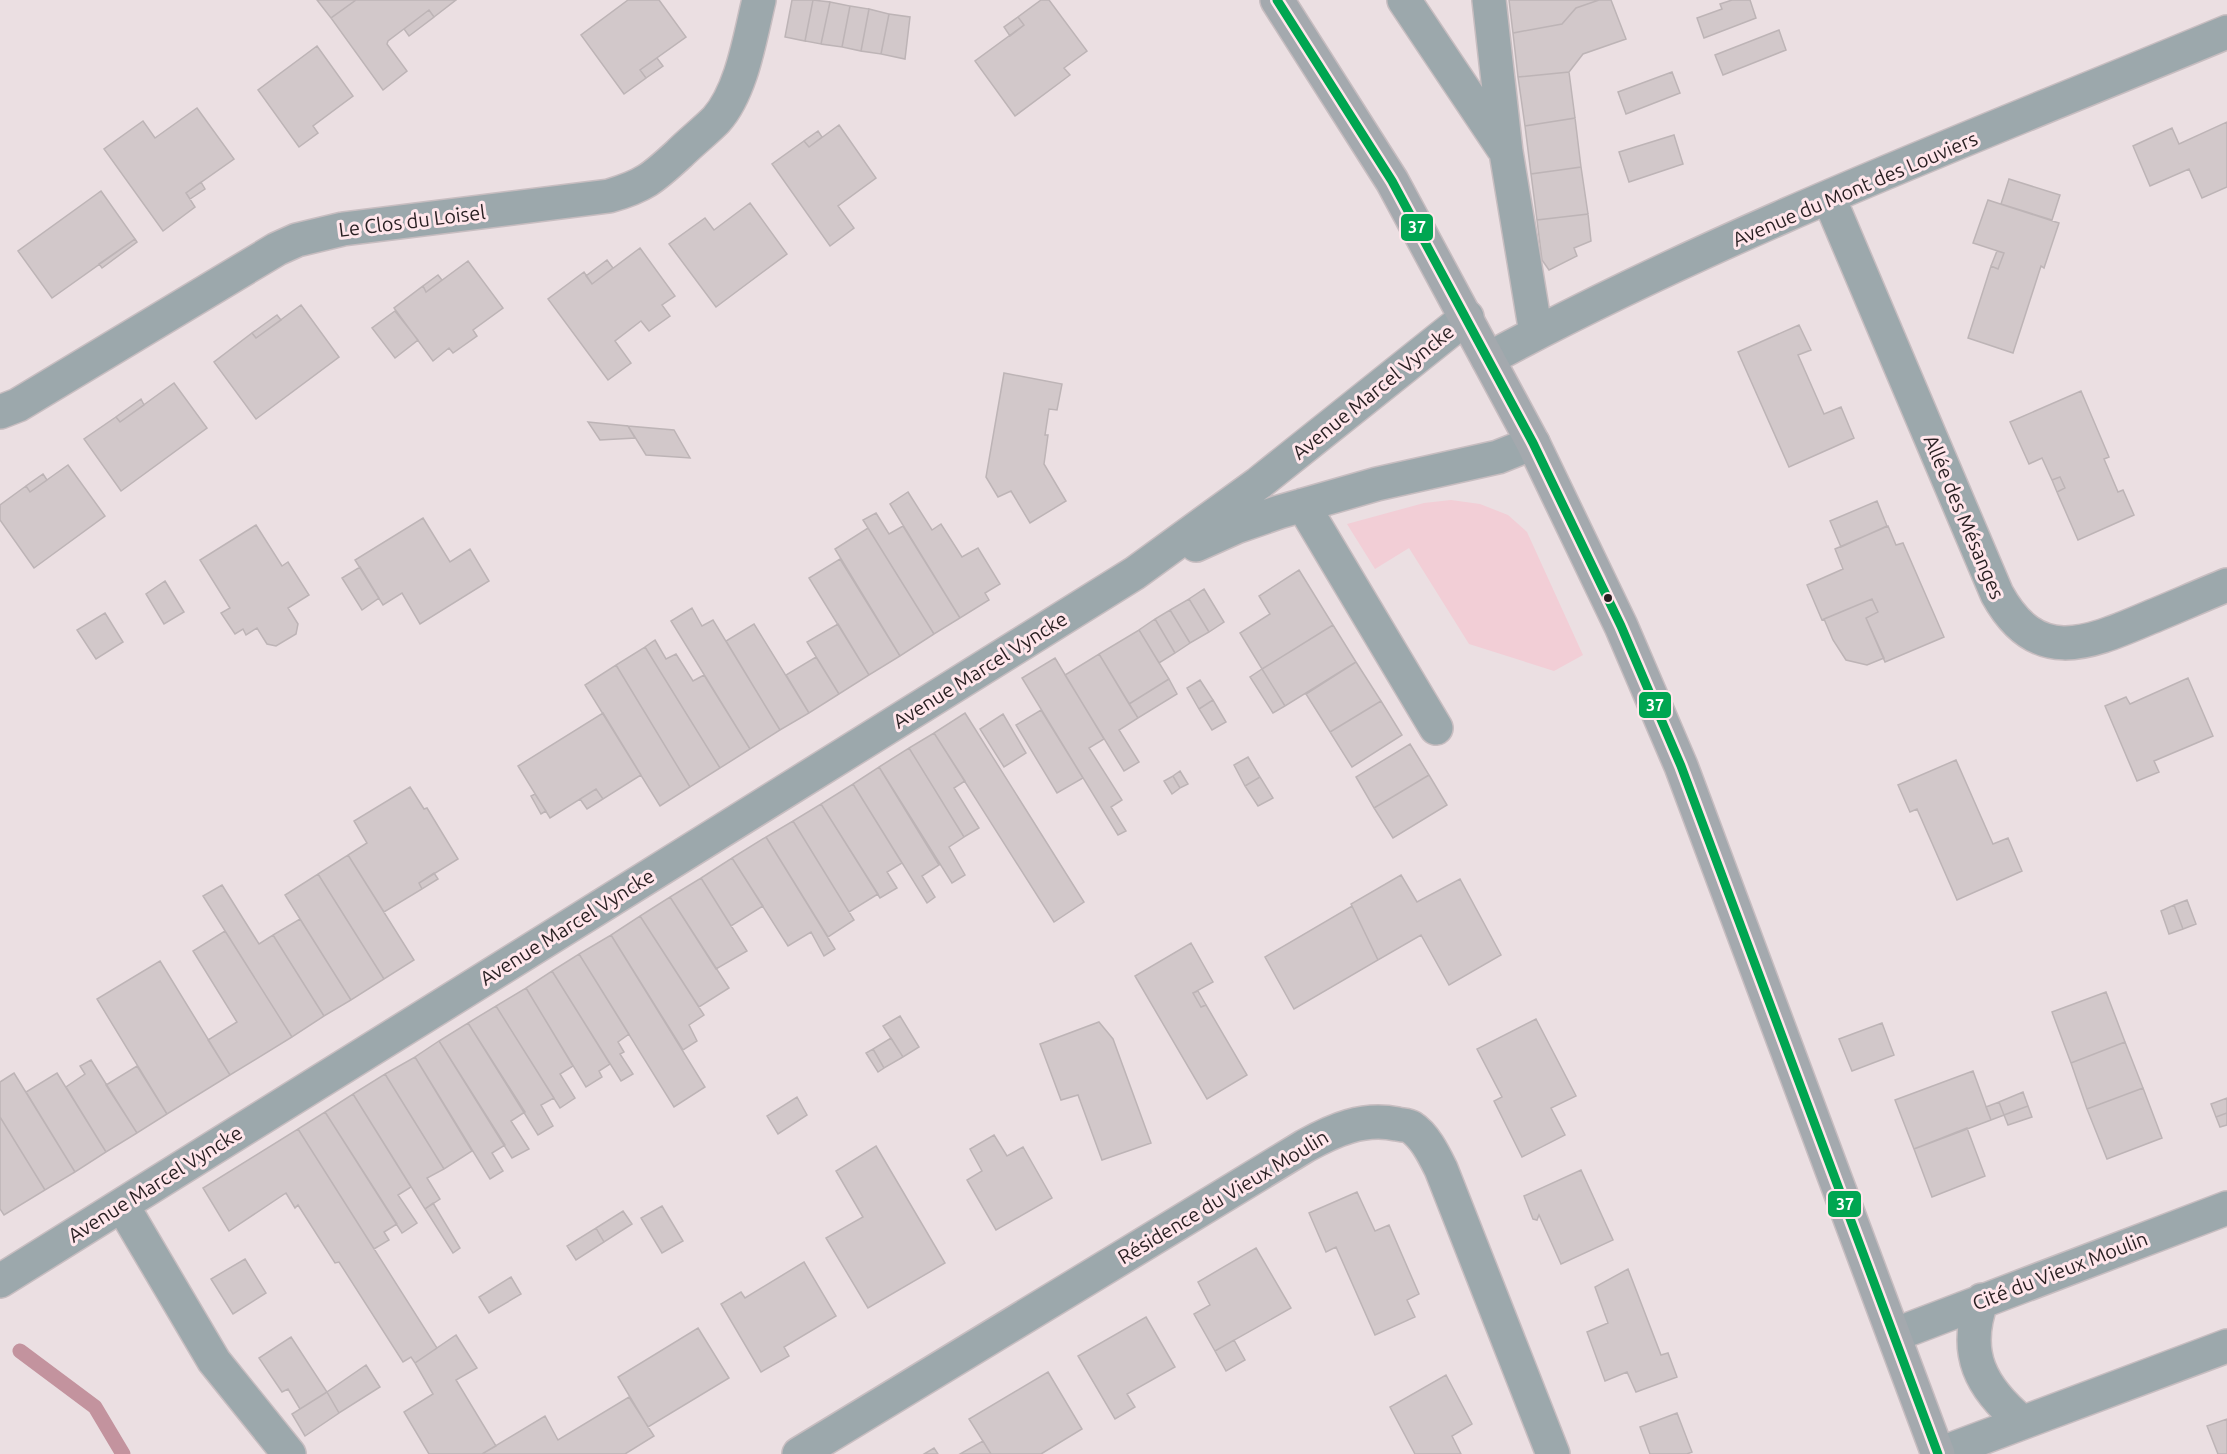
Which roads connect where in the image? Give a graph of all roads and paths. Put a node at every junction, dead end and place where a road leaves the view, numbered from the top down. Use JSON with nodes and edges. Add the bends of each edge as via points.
{"nodes":[{"id":1,"x":759,"y":0,"type":"edge"},
{"id":2,"x":1277,"y":0,"type":"edge"},
{"id":3,"x":1404,"y":0,"type":"edge"},
{"id":4,"x":1488,"y":0,"type":"edge"},
{"id":5,"x":2227,"y":32,"type":"edge"},
{"id":6,"x":1506,"y":152,"type":"junction"},
{"id":7,"x":1828,"y":198,"type":"junction"},
{"id":8,"x":1467,"y":317,"type":"junction"},
{"id":9,"x":1536,"y":333,"type":"junction"},
{"id":10,"x":1488,"y":358,"type":"junction"},
{"id":11,"x":0,"y":412,"type":"edge"},
{"id":12,"x":1533,"y":443,"type":"junction"},
{"id":13,"x":1303,"y":505,"type":"junction"},
{"id":14,"x":1135,"y":573,"type":"junction"},
{"id":15,"x":2227,"y":585,"type":"edge"},
{"id":16,"x":1437,"y":728,"type":"dead end"},
{"id":17,"x":122,"y":1205,"type":"junction"},
{"id":18,"x":2227,"y":1208,"type":"edge"},
{"id":19,"x":0,"y":1281,"type":"edge"},
{"id":20,"x":1982,"y":1300,"type":"junction"},
{"id":21,"x":1894,"y":1335,"type":"junction"},
{"id":22,"x":2227,"y":1346,"type":"edge"},
{"id":23,"x":2022,"y":1422,"type":"junction"},
{"id":24,"x":289,"y":1454,"type":"edge"},
{"id":25,"x":799,"y":1454,"type":"edge"},
{"id":26,"x":1553,"y":1454,"type":"edge"},
{"id":27,"x":1939,"y":1454,"type":"edge"}],
"edges":[{"from":1,"to":11,"type":"street","name":"Le Clos du Loisel","via":[[729,100],[717,118],[649,181],[609,196],[343,229],[297,240]]},
{"from":2,"to":8,"type":"main road","via":[[1392,181]]},
{"from":3,"to":6,"type":"street"},
{"from":4,"to":6,"type":"street"},
{"from":5,"to":7,"type":"street","name":"Avenue du Mont des Louviers"},
{"from":6,"to":9,"type":"street"},
{"from":7,"to":9,"type":"street","name":"Avenue du Mont des Louviers"},
{"from":7,"to":15,"type":"street","name":"Allée des Mésanges","via":[[1997,594],[2021,629],[2038,639],[2086,642]]},
{"from":8,"to":10,"type":"main road"},
{"from":8,"to":14,"type":"street","name":"Avenue Marcel Vyncke","via":[[1259,483]]},
{"from":9,"to":10,"type":"street","name":"Avenue du Mont des Louviers"},
{"from":10,"to":12,"type":"main road"},
{"from":12,"to":13,"type":"street","name":"Avenue Marcel Vyncke","via":[[1498,457]]},
{"from":12,"to":21,"type":"main road","via":[[1617,616],[1681,766]]},
{"from":13,"to":14,"type":"street","name":"Avenue Marcel Vyncke","via":[[1236,527]]},
{"from":13,"to":16,"type":"street"},
{"from":14,"to":17,"type":"street","name":"Avenue Marcel Vyncke"},
{"from":17,"to":19,"type":"street","name":"Avenue Marcel Vyncke"},
{"from":17,"to":24,"type":"street","via":[[214,1361]]},
{"from":18,"to":20,"type":"street","name":"Cité du Vieux Moulin"},
{"from":20,"to":21,"type":"street","name":"Cité du Vieux Moulin"},
{"from":20,"to":23,"type":"street","via":[[1973,1336],[1979,1370],[1998,1401]]},
{"from":21,"to":27,"type":"main road"},
{"from":22,"to":23,"type":"street"},
{"from":23,"to":27,"type":"street"},
{"from":25,"to":26,"type":"street","name":"Résidence du Vieux Moulin","via":[[1305,1146],[1337,1129],[1387,1122],[1411,1127],[1429,1146],[1441,1168]]}]}
